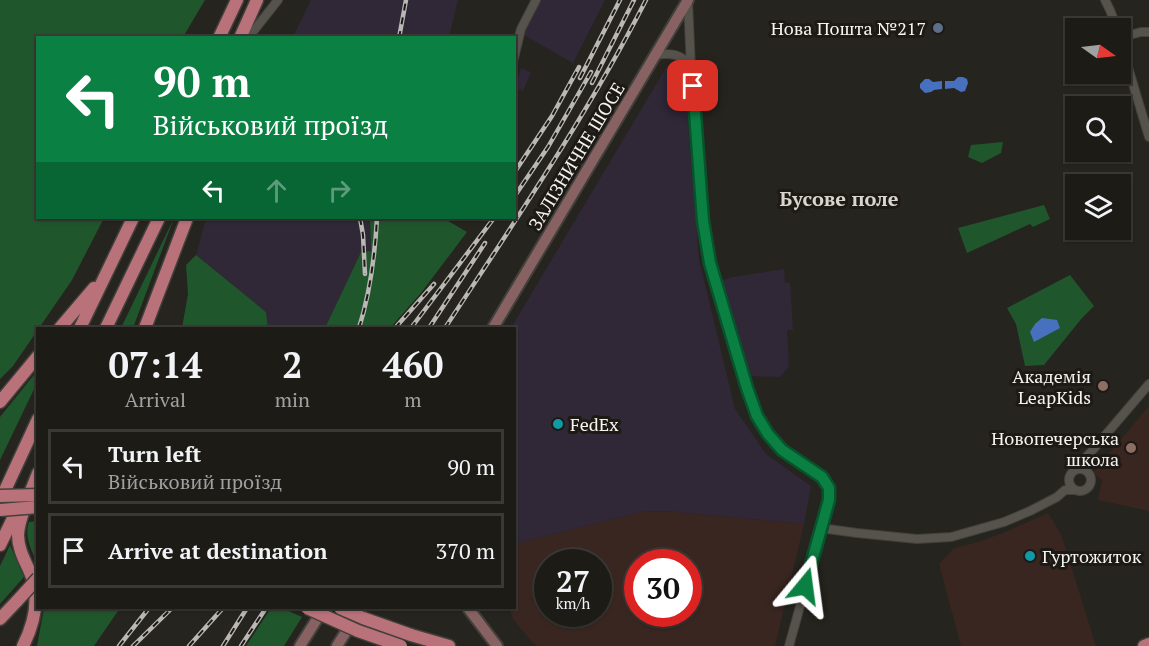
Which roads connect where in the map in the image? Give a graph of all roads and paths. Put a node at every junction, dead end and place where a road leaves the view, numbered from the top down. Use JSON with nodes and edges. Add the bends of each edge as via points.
{"nodes":[{"id":1,"x":257,"y":0,"type":"edge"},
{"id":2,"x":278,"y":0,"type":"edge"},
{"id":3,"x":536,"y":0,"type":"edge"},
{"id":4,"x":688,"y":0,"type":"edge"},
{"id":5,"x":1105,"y":0,"type":"edge"},
{"id":6,"x":234,"y":4,"type":"edge"},
{"id":7,"x":1114,"y":18,"type":"edge"},
{"id":8,"x":1131,"y":32,"type":"edge"},
{"id":9,"x":1149,"y":32,"type":"edge"},
{"id":10,"x":220,"y":36,"type":"edge"},
{"id":11,"x":241,"y":36,"type":"edge"},
{"id":12,"x":250,"y":36,"type":"edge"},
{"id":13,"x":516,"y":50,"type":"edge"},
{"id":14,"x":655,"y":55,"type":"junction"},
{"id":15,"x":691,"y":69,"type":"junction"},
{"id":16,"x":1131,"y":77,"type":"edge"},
{"id":17,"x":1149,"y":137,"type":"edge"},
{"id":18,"x":133,"y":219,"type":"edge"},
{"id":19,"x":159,"y":219,"type":"edge"},
{"id":20,"x":187,"y":219,"type":"edge"},
{"id":21,"x":105,"y":276,"type":"junction"},
{"id":22,"x":61,"y":327,"type":"edge"},
{"id":23,"x":80,"y":327,"type":"edge"},
{"id":24,"x":106,"y":327,"type":"edge"},
{"id":25,"x":145,"y":327,"type":"edge"},
{"id":26,"x":495,"y":327,"type":"edge"},
{"id":27,"x":36,"y":359,"type":"edge"},
{"id":28,"x":1149,"y":384,"type":"edge"},
{"id":29,"x":0,"y":402,"type":"edge"},
{"id":30,"x":36,"y":423,"type":"edge"},
{"id":31,"x":1081,"y":470,"type":"junction"},
{"id":32,"x":11,"y":475,"type":"junction"},
{"id":33,"x":36,"y":475,"type":"edge"},
{"id":34,"x":36,"y":477,"type":"edge"},
{"id":35,"x":1068,"y":479,"type":"junction"},
{"id":36,"x":1074,"y":490,"type":"junction"},
{"id":37,"x":0,"y":495,"type":"edge"},
{"id":38,"x":36,"y":495,"type":"edge"},
{"id":39,"x":1052,"y":499,"type":"junction"},
{"id":40,"x":0,"y":501,"type":"edge"},
{"id":41,"x":36,"y":507,"type":"edge"},
{"id":42,"x":0,"y":510,"type":"edge"},
{"id":43,"x":821,"y":528,"type":"junction"},
{"id":44,"x":0,"y":545,"type":"edge"},
{"id":45,"x":36,"y":580,"type":"edge"},
{"id":46,"x":36,"y":602,"type":"edge"},
{"id":47,"x":36,"y":602,"type":"edge"},
{"id":48,"x":309,"y":609,"type":"edge"},
{"id":49,"x":323,"y":609,"type":"edge"},
{"id":50,"x":342,"y":609,"type":"edge"},
{"id":51,"x":360,"y":609,"type":"edge"},
{"id":52,"x":469,"y":609,"type":"edge"},
{"id":53,"x":0,"y":619,"type":"edge"},
{"id":54,"x":1149,"y":644,"type":"edge"},
{"id":55,"x":23,"y":646,"type":"edge"},
{"id":56,"x":300,"y":646,"type":"edge"},
{"id":57,"x":337,"y":646,"type":"edge"},
{"id":58,"x":401,"y":646,"type":"edge"},
{"id":59,"x":449,"y":646,"type":"edge"},
{"id":60,"x":497,"y":646,"type":"edge"},
{"id":61,"x":789,"y":646,"type":"edge"},
{"id":62,"x":1144,"y":646,"type":"edge"}],
"edges":[{"from":1,"to":11,"type":"main road"},
{"from":2,"to":12,"type":"street"},
{"from":3,"to":13,"type":"street","via":[[521,29]]},
{"from":4,"to":14,"type":"street","name":"ЗАЛІЗНИЧНЕ ШОСЕ"},
{"from":4,"to":15,"type":"street"},
{"from":5,"to":7,"type":"street"},
{"from":6,"to":10,"type":"main road"},
{"from":8,"to":9,"type":"street"},
{"from":14,"to":15,"type":"street","via":[[680,56]]},
{"from":14,"to":26,"type":"street","name":"ЗАЛІЗНИЧНЕ ШОСЕ"},
{"from":15,"to":43,"type":"street","via":[[710,263],[757,416],[782,450],[822,477],[829,488]]},
{"from":16,"to":17,"type":"street"},
{"from":18,"to":21,"type":"main road"},
{"from":19,"to":24,"type":"main road"},
{"from":20,"to":25,"type":"main road"},
{"from":21,"to":22,"type":"main road"},
{"from":21,"to":23,"type":"main road"},
{"from":27,"to":29,"type":"main road"},
{"from":28,"to":31,"type":"street","via":[[1091,452]]},
{"from":30,"to":32,"type":"main road"},
{"from":31,"to":35,"type":"street","via":[[1072,472]]},
{"from":31,"to":36,"type":"street","via":[[1090,476],[1091,483],[1083,491]]},
{"from":32,"to":37,"type":"main road"},
{"from":32,"to":40,"type":"main road"},
{"from":33,"to":44,"type":"main road"},
{"from":34,"to":47,"type":"main road","via":[[18,536]]},
{"from":35,"to":36,"type":"street"},
{"from":35,"to":39,"type":"street"},
{"from":36,"to":39,"type":"street","via":[[1065,490]]},
{"from":37,"to":38,"type":"main road","bridge":true},
{"from":39,"to":43,"type":"street","via":[[1004,522],[951,537],[917,539]]},
{"from":41,"to":42,"type":"main road","bridge":true},
{"from":43,"to":61,"type":"street"},
{"from":45,"to":53,"type":"main road","bridge":true},
{"from":46,"to":55,"type":"main road"},
{"from":48,"to":58,"type":"main road","bridge":true},
{"from":49,"to":56,"type":"street"},
{"from":50,"to":59,"type":"main road","bridge":true},
{"from":51,"to":57,"type":"street"},
{"from":52,"to":60,"type":"street"},
{"from":54,"to":62,"type":"main road"}]}
